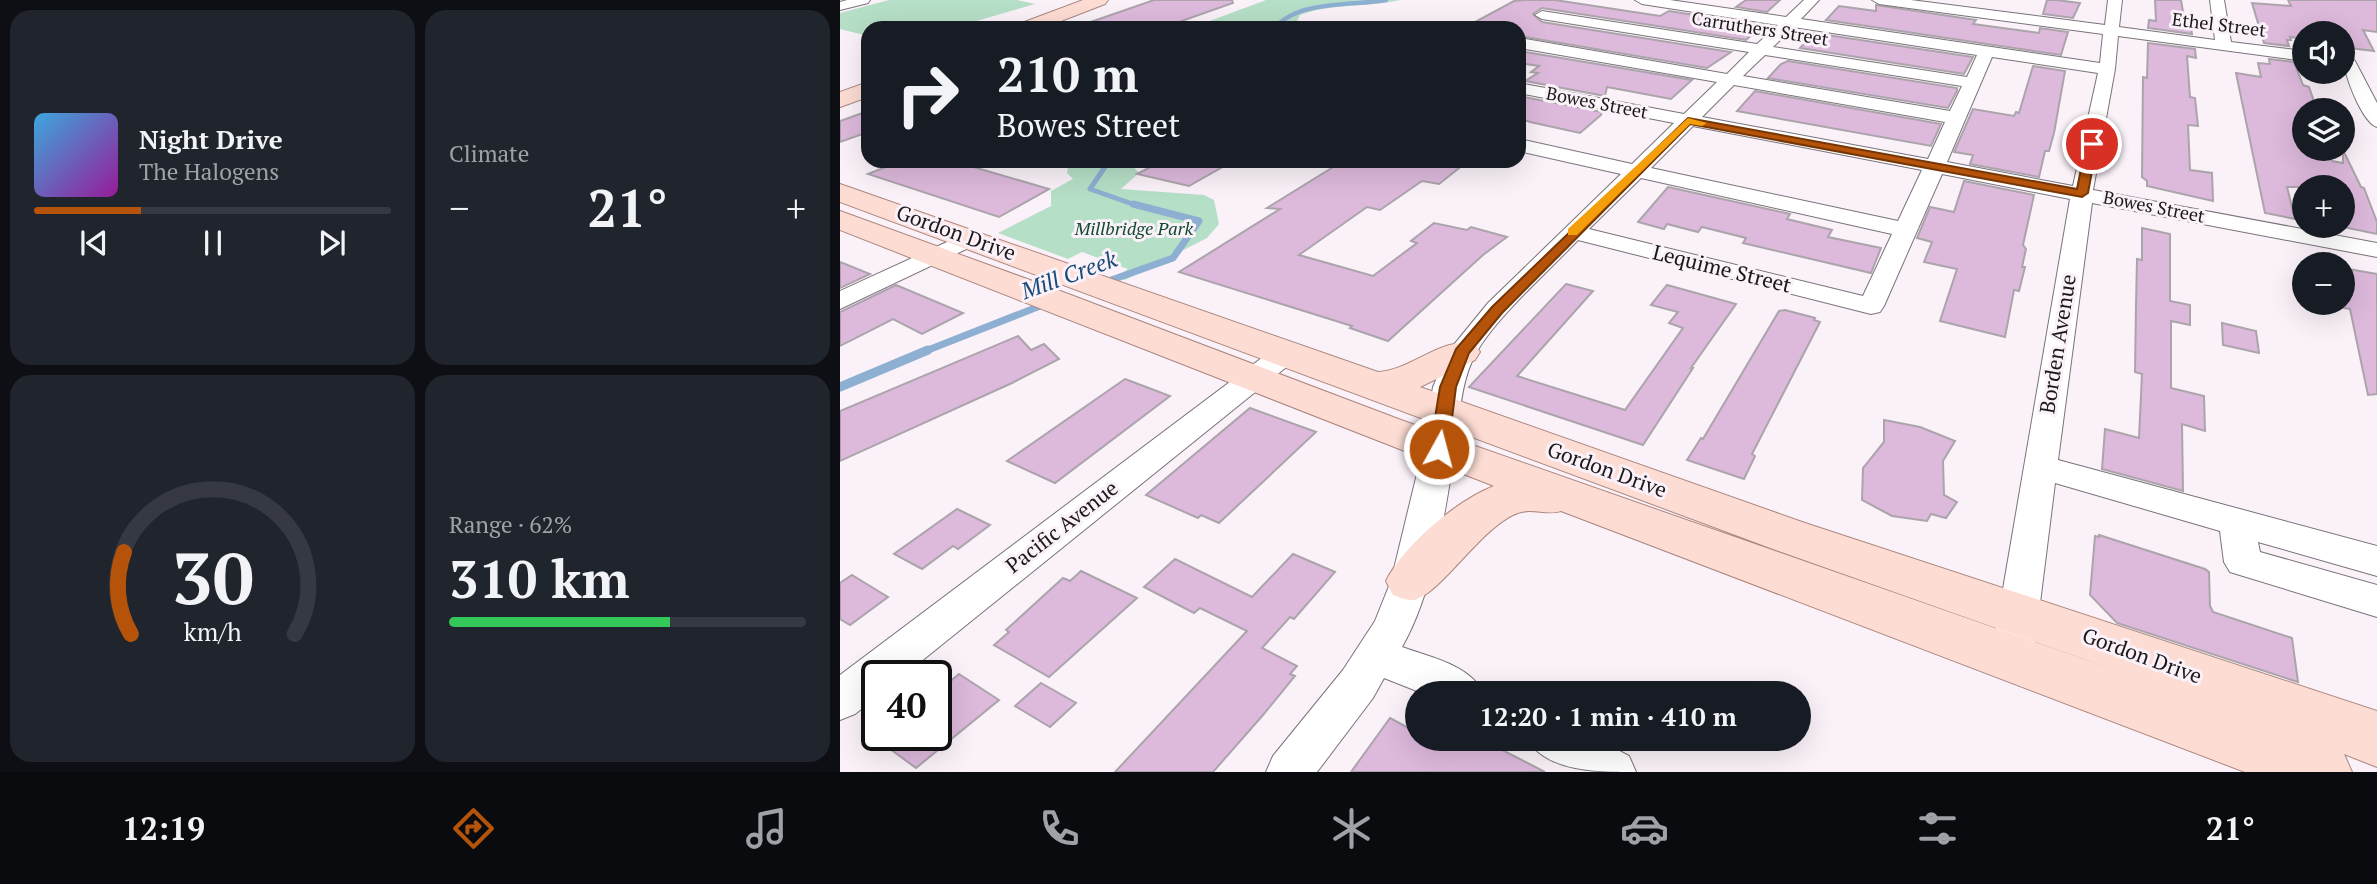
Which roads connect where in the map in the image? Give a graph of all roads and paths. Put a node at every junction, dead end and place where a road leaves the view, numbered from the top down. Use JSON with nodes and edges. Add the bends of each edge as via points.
{"nodes":[{"id":1,"x":863,"y":0,"type":"edge"},
{"id":2,"x":1099,"y":0,"type":"edge"},
{"id":3,"x":1642,"y":0,"type":"edge"},
{"id":4,"x":1812,"y":0,"type":"edge"},
{"id":5,"x":1879,"y":0,"type":"edge"},
{"id":6,"x":2015,"y":0,"type":"edge"},
{"id":7,"x":2115,"y":0,"type":"edge"},
{"id":8,"x":2217,"y":0,"type":"edge"},
{"id":9,"x":840,"y":6,"type":"edge"},
{"id":10,"x":1542,"y":15,"type":"dead end"},
{"id":11,"x":2009,"y":18,"type":"junction"},
{"id":12,"x":1044,"y":21,"type":"edge"},
{"id":13,"x":1056,"y":21,"type":"edge"},
{"id":14,"x":1791,"y":22,"type":"junction"},
{"id":15,"x":2112,"y":31,"type":"junction"},
{"id":16,"x":1526,"y":44,"type":"edge"},
{"id":17,"x":2224,"y":45,"type":"junction"},
{"id":18,"x":1762,"y":49,"type":"junction"},
{"id":19,"x":1987,"y":51,"type":"junction"},
{"id":20,"x":2292,"y":54,"type":"edge"},
{"id":21,"x":2355,"y":62,"type":"edge"},
{"id":22,"x":2367,"y":64,"type":"dead end"},
{"id":23,"x":2107,"y":69,"type":"junction"},
{"id":24,"x":1731,"y":79,"type":"junction"},
{"id":25,"x":2355,"y":80,"type":"edge"},
{"id":26,"x":1973,"y":83,"type":"junction"},
{"id":27,"x":1526,"y":89,"type":"edge"},
{"id":28,"x":861,"y":92,"type":"edge"},
{"id":29,"x":840,"y":100,"type":"edge"},
{"id":30,"x":861,"y":100,"type":"edge"},
{"id":31,"x":840,"y":108,"type":"edge"},
{"id":32,"x":1956,"y":118,"type":"junction"},
{"id":33,"x":1688,"y":121,"type":"junction"},
{"id":34,"x":2377,"y":121,"type":"edge"},
{"id":35,"x":1526,"y":147,"type":"edge"},
{"id":36,"x":1935,"y":165,"type":"junction"},
{"id":37,"x":1636,"y":171,"type":"junction"},
{"id":38,"x":840,"y":192,"type":"edge"},
{"id":39,"x":2082,"y":193,"type":"junction"},
{"id":40,"x":840,"y":220,"type":"edge"},
{"id":41,"x":1905,"y":230,"type":"junction"},
{"id":42,"x":1573,"y":232,"type":"junction"},
{"id":43,"x":971,"y":237,"type":"junction"},
{"id":44,"x":2377,"y":250,"type":"edge"},
{"id":45,"x":935,"y":255,"type":"junction"},
{"id":46,"x":1080,"y":294,"type":"junction"},
{"id":47,"x":840,"y":301,"type":"edge"},
{"id":48,"x":1462,"y":352,"type":"junction"},
{"id":49,"x":1285,"y":354,"type":"junction"},
{"id":50,"x":1253,"y":379,"type":"junction"},
{"id":51,"x":1368,"y":386,"type":"junction"},
{"id":52,"x":1441,"y":430,"type":"junction"},
{"id":53,"x":2039,"y":467,"type":"junction"},
{"id":54,"x":1581,"y":502,"type":"junction"},
{"id":55,"x":2238,"y":522,"type":"junction"},
{"id":56,"x":2377,"y":561,"type":"edge"},
{"id":57,"x":1410,"y":581,"type":"junction"},
{"id":58,"x":2377,"y":601,"type":"edge"},
{"id":59,"x":2016,"y":636,"type":"junction"},
{"id":60,"x":1375,"y":656,"type":"junction"},
{"id":61,"x":1437,"y":681,"type":"edge"},
{"id":62,"x":840,"y":701,"type":"edge"},
{"id":63,"x":2377,"y":739,"type":"edge"},
{"id":64,"x":1573,"y":751,"type":"edge"},
{"id":65,"x":1289,"y":772,"type":"edge"},
{"id":66,"x":1613,"y":772,"type":"edge"},
{"id":67,"x":2322,"y":772,"type":"edge"}],
"edges":[{"from":1,"to":9,"type":"street"},
{"from":2,"to":12,"type":"main road"},
{"from":2,"to":13,"type":"main road"},
{"from":3,"to":14,"type":"street"},
{"from":4,"to":14,"type":"street"},
{"from":5,"to":11,"type":"street","name":"Ethel Street"},
{"from":6,"to":11,"type":"street"},
{"from":7,"to":15,"type":"street","name":"Borden Avenue"},
{"from":8,"to":17,"type":"street"},
{"from":10,"to":18,"type":"street","name":"Carruthers Street"},
{"from":11,"to":15,"type":"street","name":"Ethel Street"},
{"from":14,"to":18,"type":"street"},
{"from":14,"to":19,"type":"street"},
{"from":15,"to":17,"type":"street","name":"Ethel Street"},
{"from":15,"to":23,"type":"street","name":"Borden Avenue"},
{"from":16,"to":24,"type":"street"},
{"from":17,"to":20,"type":"street","name":"Ethel Street"},
{"from":18,"to":24,"type":"street"},
{"from":18,"to":26,"type":"street","name":"Carruthers Street"},
{"from":19,"to":23,"type":"street"},
{"from":19,"to":26,"type":"street"},
{"from":21,"to":22,"type":"street"},
{"from":23,"to":39,"type":"street","name":"Borden Avenue"},
{"from":24,"to":32,"type":"street"},
{"from":24,"to":33,"type":"street"},
{"from":25,"to":34,"type":"street"},
{"from":26,"to":32,"type":"street"},
{"from":27,"to":33,"type":"street","name":"Bowes Street"},
{"from":28,"to":29,"type":"main road"},
{"from":30,"to":31,"type":"main road"},
{"from":32,"to":36,"type":"street"},
{"from":33,"to":36,"type":"street","name":"Bowes Street"},
{"from":33,"to":37,"type":"street"},
{"from":35,"to":37,"type":"street"},
{"from":36,"to":39,"type":"street","name":"Bowes Street"},
{"from":36,"to":41,"type":"street"},
{"from":37,"to":41,"type":"street"},
{"from":37,"to":42,"type":"street"},
{"from":38,"to":43,"type":"main road","name":"Gordon Drive"},
{"from":39,"to":44,"type":"street","name":"Bowes Street"},
{"from":39,"to":53,"type":"street","name":"Borden Avenue"},
{"from":40,"to":45,"type":"main road","name":"Gordon Drive"},
{"from":41,"to":42,"type":"street","name":"Lequime Street","via":[[1871,306]]},
{"from":42,"to":48,"type":"street"},
{"from":43,"to":45,"type":"street"},
{"from":43,"to":46,"type":"main road","name":"Gordon Drive"},
{"from":45,"to":46,"type":"main road","name":"Gordon Drive"},
{"from":45,"to":47,"type":"street"},
{"from":46,"to":49,"type":"main road","name":"Gordon Drive"},
{"from":46,"to":50,"type":"main road","name":"Gordon Drive"},
{"from":48,"to":51,"type":"main road","via":[[1417,376]]},
{"from":48,"to":52,"type":"street","via":[[1448,387]]},
{"from":49,"to":50,"type":"street","name":"Pacific Avenue"},
{"from":49,"to":51,"type":"main road","name":"Gordon Drive"},
{"from":50,"to":52,"type":"main road","name":"Gordon Drive"},
{"from":50,"to":62,"type":"street","name":"Pacific Avenue"},
{"from":51,"to":52,"type":"main road","name":"Gordon Drive"},
{"from":52,"to":54,"type":"main road","name":"Gordon Drive"},
{"from":52,"to":57,"type":"street"},
{"from":52,"to":59,"type":"main road","name":"Gordon Drive","via":[[1789,536]]},
{"from":53,"to":55,"type":"street"},
{"from":53,"to":59,"type":"street","name":"Borden Avenue"},
{"from":54,"to":57,"type":"main road","via":[[1531,493],[1511,496],[1490,506]]},
{"from":54,"to":59,"type":"main road","name":"Gordon Drive"},
{"from":55,"to":56,"type":"street"},
{"from":55,"to":58,"type":"street","via":[[2243,562]]},
{"from":57,"to":60,"type":"street"},
{"from":59,"to":63,"type":"main road","name":"Gordon Drive"},
{"from":59,"to":67,"type":"main road","name":"Gordon Drive"},
{"from":60,"to":61,"type":"street"},
{"from":60,"to":65,"type":"street"},
{"from":64,"to":66,"type":"street"}]}
